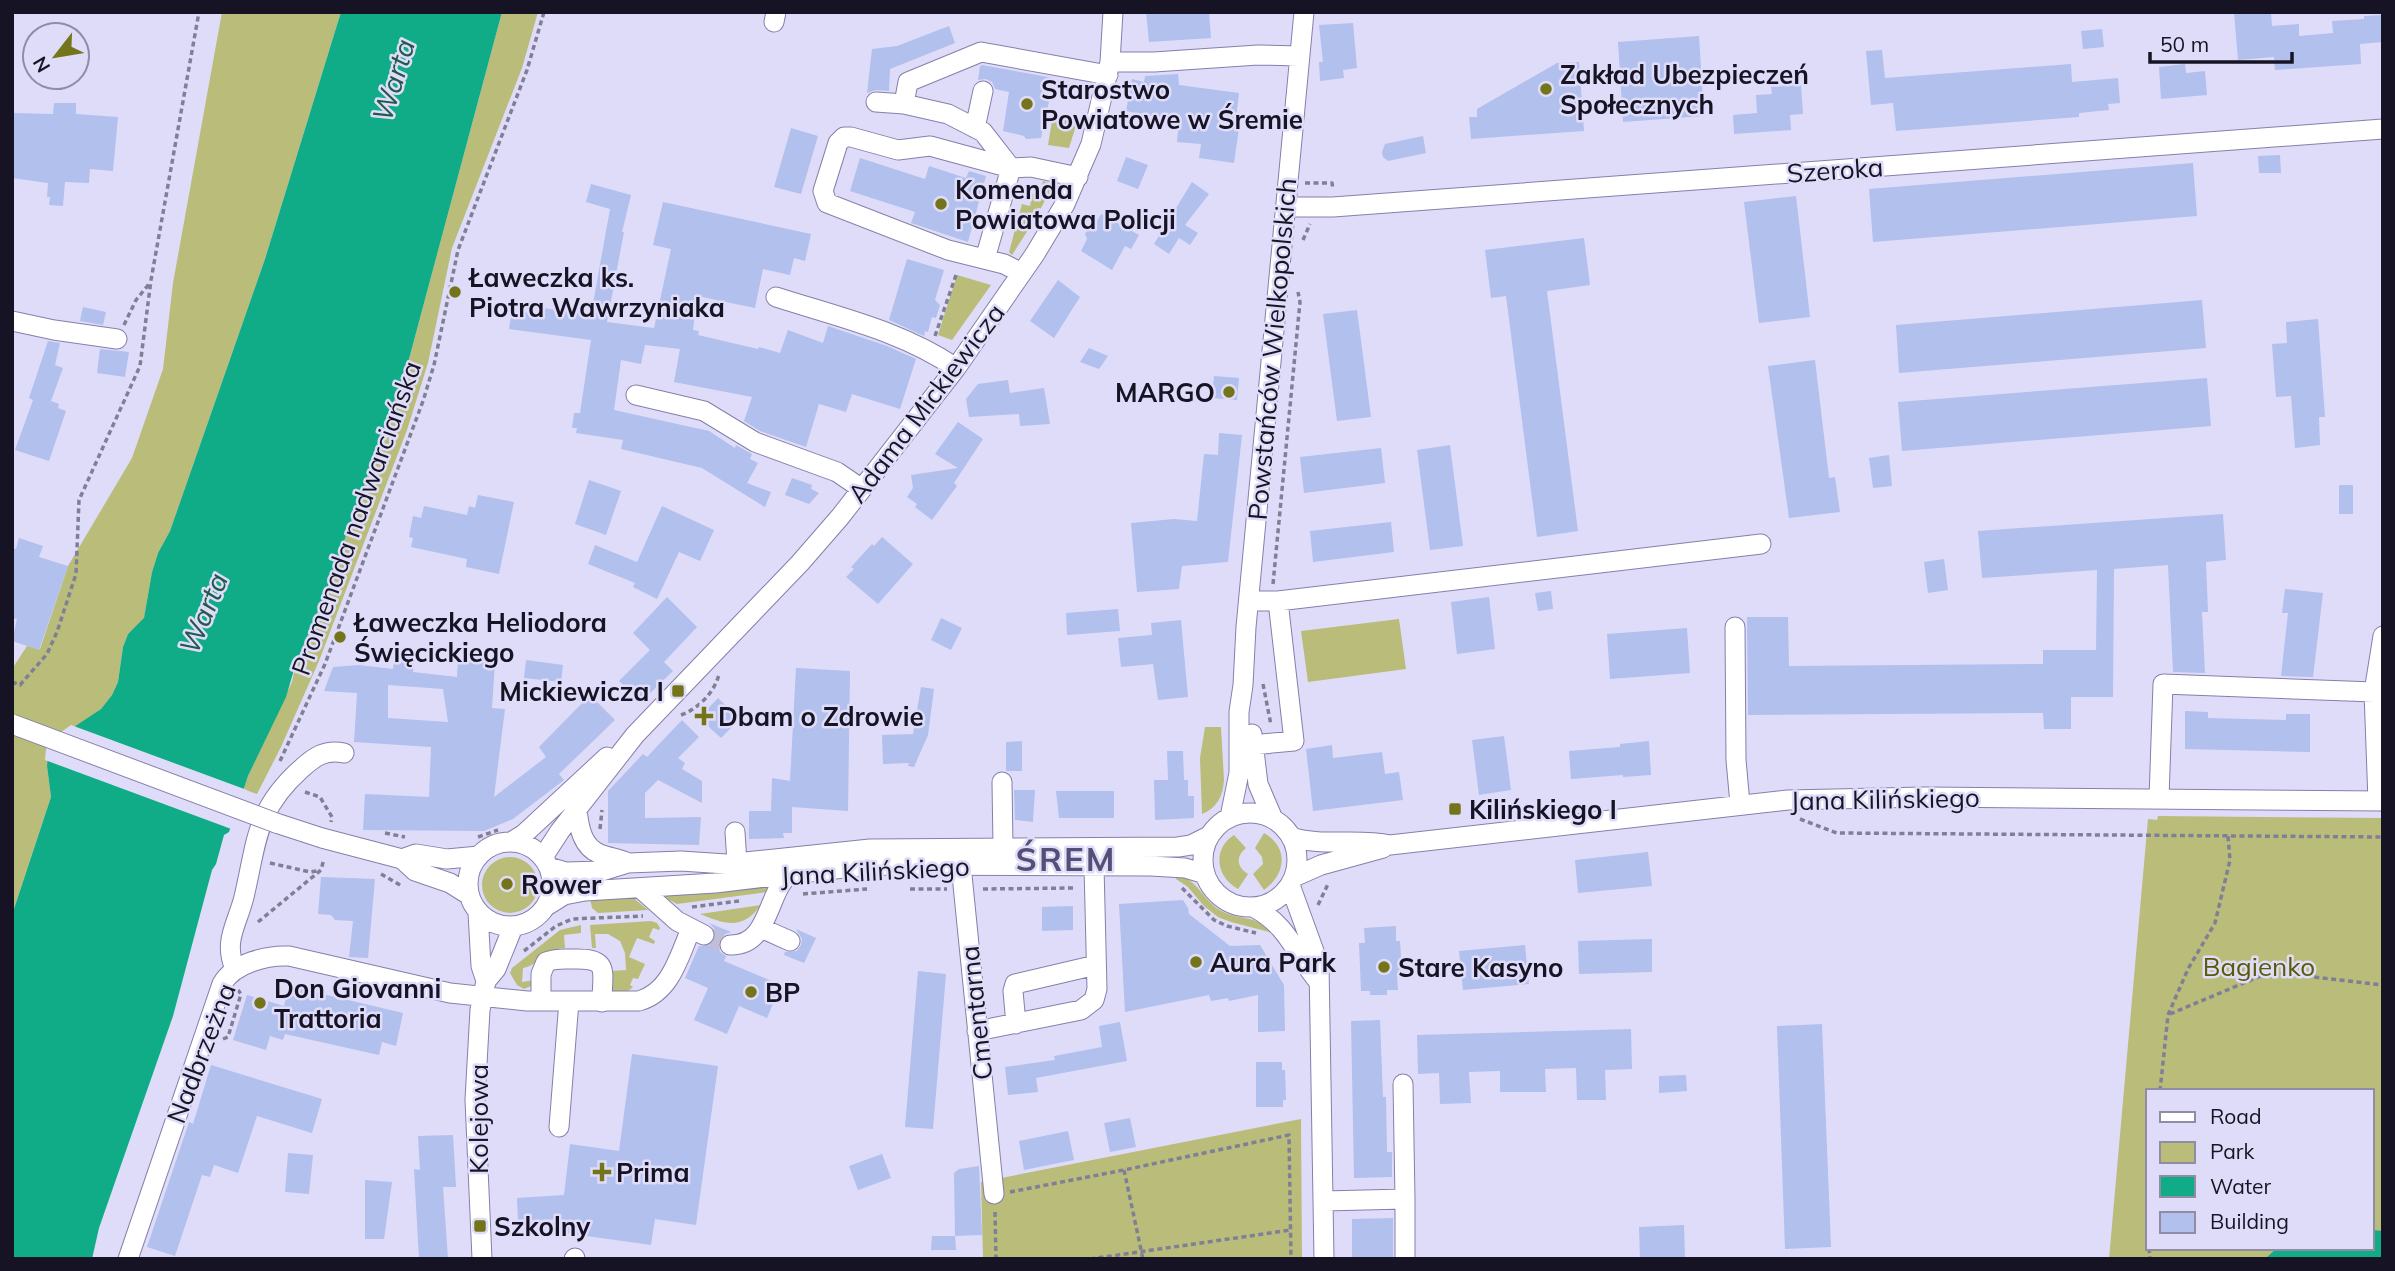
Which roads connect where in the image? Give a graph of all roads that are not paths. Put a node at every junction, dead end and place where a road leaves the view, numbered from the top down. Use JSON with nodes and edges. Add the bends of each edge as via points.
{"nodes":[{"id":1,"x":1113,"y":12,"type":"edge"},
{"id":2,"x":1304,"y":12,"type":"edge"},
{"id":3,"x":1299,"y":56,"type":"junction"},
{"id":4,"x":1109,"y":68,"type":"junction"},
{"id":5,"x":983,"y":91,"type":"dead end"},
{"id":6,"x":876,"y":102,"type":"dead end"},
{"id":7,"x":904,"y":104,"type":"junction"},
{"id":8,"x":975,"y":128,"type":"junction"},
{"id":9,"x":2383,"y":129,"type":"edge"},
{"id":10,"x":1011,"y":168,"type":"junction"},
{"id":11,"x":1078,"y":177,"type":"junction"},
{"id":12,"x":1287,"y":207,"type":"junction"},
{"id":13,"x":985,"y":259,"type":"junction"},
{"id":14,"x":1023,"y":273,"type":"junction"},
{"id":15,"x":776,"y":297,"type":"dead end"},
{"id":16,"x":12,"y":321,"type":"edge"},
{"id":17,"x":117,"y":339,"type":"road end"},
{"id":18,"x":956,"y":368,"type":"junction"},
{"id":19,"x":636,"y":395,"type":"dead end"},
{"id":20,"x":862,"y":489,"type":"junction"},
{"id":21,"x":1761,"y":544,"type":"dead end"},
{"id":22,"x":1265,"y":602,"type":"junction"},
{"id":23,"x":1735,"y":626,"type":"dead end"},
{"id":24,"x":2383,"y":636,"type":"edge"},
{"id":25,"x":1244,"y":685,"type":"junction"},
{"id":26,"x":2374,"y":692,"type":"junction"},
{"id":27,"x":12,"y":724,"type":"edge"},
{"id":28,"x":635,"y":735,"type":"junction"},
{"id":29,"x":1252,"y":746,"type":"junction"},
{"id":30,"x":344,"y":753,"type":"dead end"},
{"id":31,"x":1002,"y":782,"type":"dead end"},
{"id":32,"x":2160,"y":799,"type":"junction"},
{"id":33,"x":2380,"y":801,"type":"edge"},
{"id":34,"x":1740,"y":804,"type":"junction"},
{"id":35,"x":577,"y":810,"type":"junction"},
{"id":36,"x":1230,"y":817,"type":"junction"},
{"id":37,"x":1273,"y":819,"type":"junction"},
{"id":38,"x":735,"y":832,"type":"dead end"},
{"id":39,"x":505,"y":835,"type":"junction"},
{"id":40,"x":1209,"y":836,"type":"junction"},
{"id":41,"x":1291,"y":836,"type":"junction"},
{"id":42,"x":1391,"y":845,"type":"junction"},
{"id":43,"x":475,"y":847,"type":"junction"},
{"id":44,"x":1003,"y":847,"type":"junction"},
{"id":45,"x":964,"y":856,"type":"junction"},
{"id":46,"x":402,"y":859,"type":"junction"},
{"id":47,"x":546,"y":862,"type":"junction"},
{"id":48,"x":628,"y":863,"type":"junction"},
{"id":49,"x":737,"y":863,"type":"junction"},
{"id":50,"x":1094,"y":866,"type":"junction"},
{"id":51,"x":790,"y":873,"type":"junction"},
{"id":52,"x":1205,"y":874,"type":"junction"},
{"id":53,"x":1292,"y":881,"type":"junction"},
{"id":54,"x":640,"y":888,"type":"junction"},
{"id":55,"x":469,"y":895,"type":"junction"},
{"id":56,"x":548,"y":905,"type":"junction"},
{"id":57,"x":1253,"y":907,"type":"junction"},
{"id":58,"x":478,"y":913,"type":"junction"},
{"id":59,"x":513,"y":927,"type":"junction"},
{"id":60,"x":761,"y":928,"type":"junction"},
{"id":61,"x":790,"y":941,"type":"dead end"},
{"id":62,"x":730,"y":946,"type":"dead end"},
{"id":63,"x":1096,"y":965,"type":"junction"},
{"id":64,"x":237,"y":976,"type":"junction"},
{"id":65,"x":1318,"y":981,"type":"junction"},
{"id":66,"x":484,"y":989,"type":"junction"},
{"id":67,"x":541,"y":1001,"type":"junction"},
{"id":68,"x":569,"y":1002,"type":"junction"},
{"id":69,"x":602,"y":1002,"type":"junction"},
{"id":70,"x":1016,"y":1024,"type":"junction"},
{"id":71,"x":977,"y":1031,"type":"junction"},
{"id":72,"x":1403,"y":1084,"type":"dead end"},
{"id":73,"x":559,"y":1127,"type":"dead end"},
{"id":74,"x":993,"y":1187,"type":"road end"},
{"id":75,"x":1405,"y":1199,"type":"junction"},
{"id":76,"x":1324,"y":1201,"type":"junction"},
{"id":77,"x":128,"y":1259,"type":"edge"},
{"id":78,"x":482,"y":1259,"type":"edge"},
{"id":79,"x":1324,"y":1259,"type":"edge"},
{"id":80,"x":1405,"y":1259,"type":"edge"}],
"edges":[{"from":1,"to":4,"type":"street","name":"Adama Mickiewicza"},
{"from":2,"to":3,"type":"street","name":"Powstańców Wielkopolskich"},
{"from":3,"to":4,"type":"street","via":[[1247,55]]},
{"from":3,"to":12,"type":"street","name":"Powstańców Wielkopolskich"},
{"from":4,"to":7,"type":"street","via":[[975,53],[911,80]]},
{"from":4,"to":11,"type":"street","name":"Adama Mickiewicza","via":[[1096,129]]},
{"from":5,"to":8,"type":"street"},
{"from":6,"to":7,"type":"street"},
{"from":7,"to":8,"type":"street","via":[[948,114]]},
{"from":8,"to":10,"type":"street"},
{"from":9,"to":12,"type":"street","name":"Szeroka"},
{"from":10,"to":11,"type":"street","via":[[1031,167]]},
{"from":10,"to":13,"type":"street"},
{"from":10,"to":13,"type":"street","via":[[930,146],[898,150],[848,137],[838,143],[823,191],[827,203],[841,210]]},
{"from":11,"to":14,"type":"street","name":"Adama Mickiewicza"},
{"from":12,"to":22,"type":"street","name":"Powstańców Wielkopolskich"},
{"from":13,"to":14,"type":"street"},
{"from":14,"to":18,"type":"street","name":"Adama Mickiewicza"},
{"from":15,"to":18,"type":"street","via":[[902,338]]},
{"from":16,"to":17,"type":"street"},
{"from":18,"to":20,"type":"street","name":"Adama Mickiewicza"},
{"from":19,"to":20,"type":"street","via":[[704,411],[755,442],[837,472]]},
{"from":20,"to":28,"type":"street","name":"Adama Mickiewicza","via":[[800,563]]},
{"from":21,"to":22,"type":"street"},
{"from":22,"to":25,"type":"street","name":"Powstańców Wielkopolskich"},
{"from":22,"to":29,"type":"street","via":[[1294,741]]},
{"from":23,"to":34,"type":"street"},
{"from":24,"to":26,"type":"street"},
{"from":25,"to":29,"type":"street","name":"Powstańców Wielkopolskich"},
{"from":25,"to":36,"type":"street","name":"Powstańców Wielkopolskich","via":[[1239,773]]},
{"from":26,"to":32,"type":"street","via":[[2163,684]]},
{"from":26,"to":33,"type":"street"},
{"from":27,"to":46,"type":"street","bridge":true,"via":[[276,823]]},
{"from":28,"to":35,"type":"street","name":"Adama Mickiewicza"},
{"from":28,"to":39,"type":"street","name":"Adama Mickiewicza","via":[[524,834]]},
{"from":29,"to":37,"type":"street","name":"Powstańców Wielkopolskich","via":[[1258,784]]},
{"from":30,"to":64,"type":"street","via":[[328,751],[312,759],[267,808],[229,947]]},
{"from":31,"to":44,"type":"street"},
{"from":32,"to":33,"type":"street","name":"Jana Kilińskiego"},
{"from":32,"to":34,"type":"street","name":"Jana Kilińskiego","via":[[1911,797]]},
{"from":34,"to":42,"type":"street","name":"Jana Kilińskiego"},
{"from":35,"to":47,"type":"street","name":"Adama Mickiewicza"},
{"from":35,"to":48,"type":"street","name":"Jana Kilińskiego","via":[[589,846]]},
{"from":36,"to":37,"type":"street","via":[[1251,813]]},
{"from":36,"to":40,"type":"street"},
{"from":37,"to":41,"type":"street"},
{"from":38,"to":49,"type":"street"},
{"from":39,"to":43,"type":"street","via":[[499,843]]},
{"from":39,"to":47,"type":"street"},
{"from":40,"to":44,"type":"street","name":"Jana Kilińskiego","via":[[1178,847]]},
{"from":40,"to":52,"type":"street","via":[[1203,855]]},
{"from":41,"to":42,"type":"street","name":"Jana Kilińskiego","via":[[1318,842]]},
{"from":41,"to":53,"type":"street","via":[[1297,857]]},
{"from":42,"to":53,"type":"street","name":"Jana Kilińskiego","via":[[1321,865]]},
{"from":43,"to":46,"type":"street","via":[[447,859],[416,854]]},
{"from":43,"to":55,"type":"street"},
{"from":44,"to":45,"type":"street","name":"Jana Kilińskiego"},
{"from":45,"to":49,"type":"street","name":"Jana Kilińskiego","via":[[870,849]]},
{"from":45,"to":50,"type":"street","name":"Jana Kilińskiego"},
{"from":45,"to":51,"type":"street","name":"Jana Kilińskiego"},
{"from":45,"to":71,"type":"street","name":"Cmentarna"},
{"from":46,"to":55,"type":"street","via":[[410,868]]},
{"from":47,"to":48,"type":"street","name":"Jana Kilińskiego","via":[[566,872],[593,872]]},
{"from":47,"to":56,"type":"street","via":[[553,879]]},
{"from":48,"to":49,"type":"street","name":"Jana Kilińskiego"},
{"from":50,"to":52,"type":"street","name":"Jana Kilińskiego","via":[[1170,866]]},
{"from":50,"to":63,"type":"street"},
{"from":51,"to":54,"type":"street","name":"Jana Kilińskiego"},
{"from":51,"to":60,"type":"street"},
{"from":52,"to":57,"type":"street","via":[[1223,899]]},
{"from":53,"to":57,"type":"street","via":[[1274,901]]},
{"from":53,"to":65,"type":"street","via":[[1317,958]]},
{"from":54,"to":56,"type":"street","name":"Jana Kilińskiego","via":[[570,894]]},
{"from":54,"to":69,"type":"street","name":"Nadbrzeżna","via":[[677,921],[697,932],[658,992],[639,1001]]},
{"from":55,"to":58,"type":"street"},
{"from":56,"to":59,"type":"street","via":[[527,924]]},
{"from":57,"to":65,"type":"street","via":[[1275,920]]},
{"from":58,"to":59,"type":"street","via":[[500,926]]},
{"from":58,"to":66,"type":"street","name":"Kolejowa"},
{"from":59,"to":66,"type":"street","name":"Kolejowa"},
{"from":60,"to":61,"type":"street"},
{"from":60,"to":62,"type":"street","via":[[751,940]]},
{"from":63,"to":70,"type":"street","via":[[1096,995],[1090,1004]]},
{"from":63,"to":70,"type":"street","via":[[1015,984]]},
{"from":64,"to":66,"type":"street","name":"Nadbrzeżna","via":[[267,959],[289,956],[438,991]]},
{"from":64,"to":77,"type":"street","name":"Nadbrzeżna","via":[[222,984]]},
{"from":65,"to":76,"type":"street"},
{"from":66,"to":67,"type":"street","name":"Nadbrzeżna"},
{"from":66,"to":78,"type":"street","name":"Kolejowa","via":[[475,1100]]},
{"from":67,"to":68,"type":"street","name":"Nadbrzeżna"},
{"from":67,"to":69,"type":"street","via":[[546,962],[592,958],[603,971]]},
{"from":68,"to":69,"type":"street","name":"Nadbrzeżna"},
{"from":68,"to":73,"type":"street"},
{"from":70,"to":71,"type":"street"},
{"from":71,"to":74,"type":"street","name":"Cmentarna"},
{"from":72,"to":75,"type":"street"},
{"from":75,"to":76,"type":"street"},
{"from":75,"to":80,"type":"street"},
{"from":76,"to":79,"type":"street"}]}
